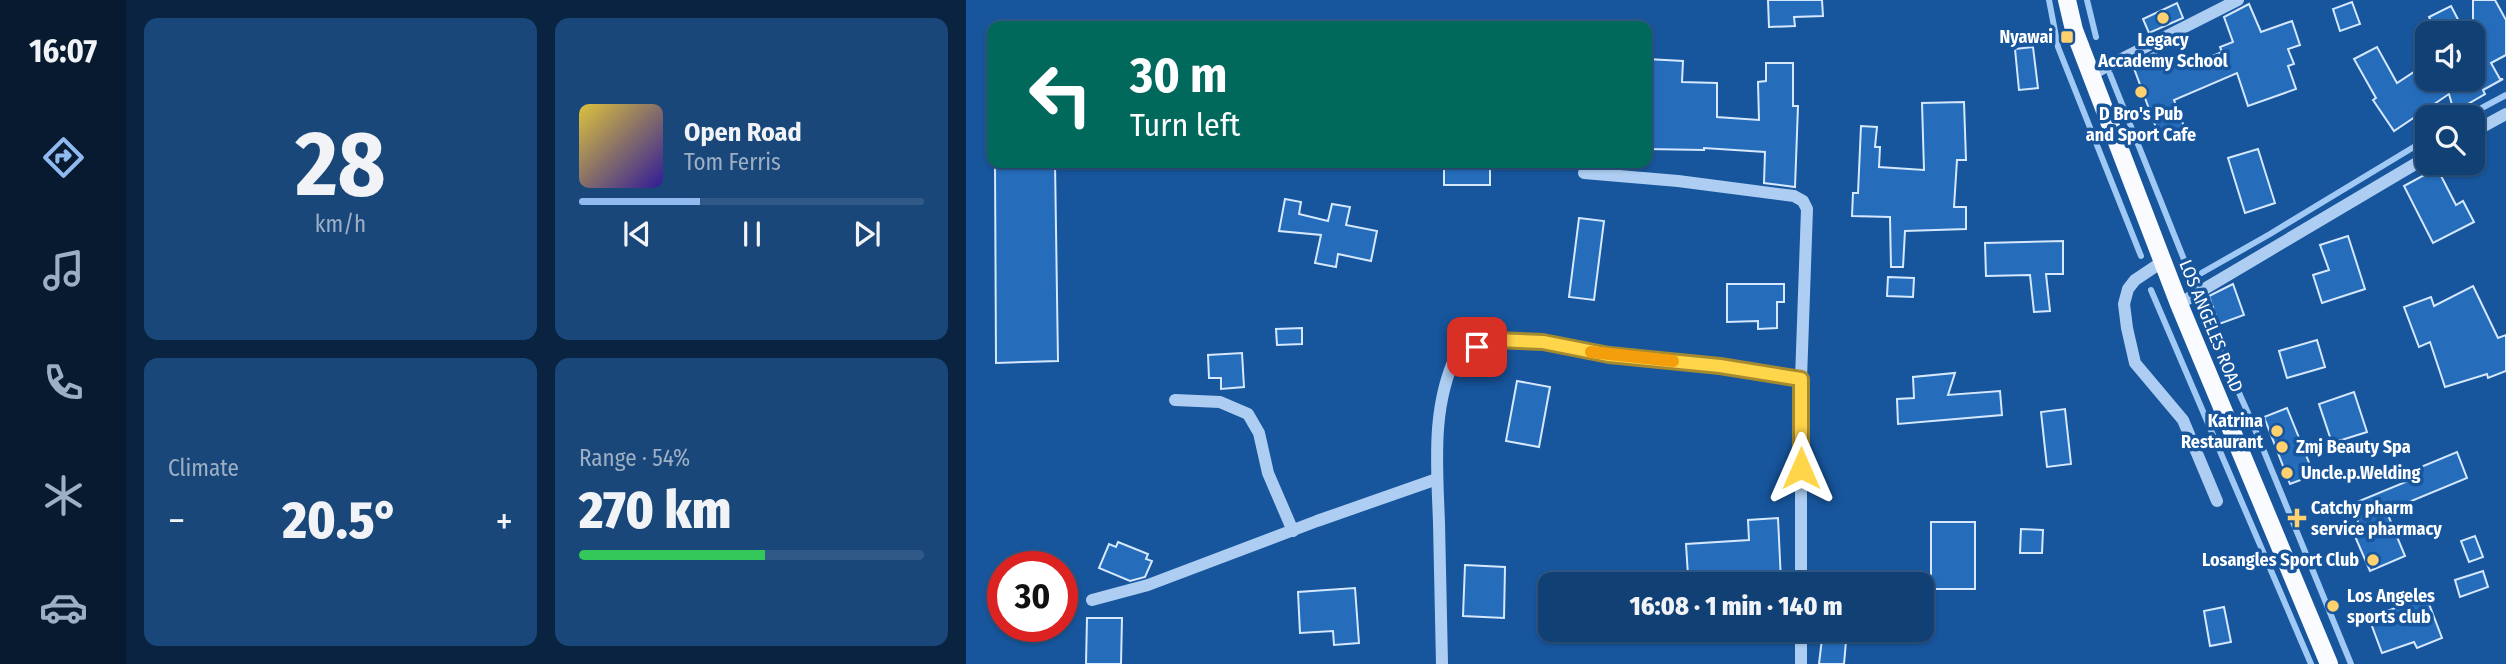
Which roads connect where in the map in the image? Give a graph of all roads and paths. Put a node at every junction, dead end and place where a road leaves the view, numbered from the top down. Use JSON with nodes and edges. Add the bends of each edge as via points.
{"nodes":[{"id":1,"x":2067,"y":0,"type":"edge"},
{"id":2,"x":2238,"y":0,"type":"edge"},
{"id":3,"x":2090,"y":75,"type":"junction"},
{"id":4,"x":2506,"y":114,"type":"edge"},
{"id":5,"x":2485,"y":125,"type":"edge"},
{"id":6,"x":2415,"y":164,"type":"edge"},
{"id":7,"x":1584,"y":173,"type":"dead end"},
{"id":8,"x":2162,"y":262,"type":"junction"},
{"id":9,"x":2179,"y":304,"type":"junction"},
{"id":10,"x":1801,"y":379,"type":"junction"},
{"id":11,"x":1175,"y":400,"type":"dead end"},
{"id":12,"x":1437,"y":479,"type":"junction"},
{"id":13,"x":2217,"y":501,"type":"dead end"},
{"id":14,"x":1293,"y":531,"type":"junction"},
{"id":15,"x":1801,"y":572,"type":"edge"},
{"id":16,"x":1093,"y":600,"type":"dead end"},
{"id":17,"x":1801,"y":642,"type":"edge"},
{"id":18,"x":1442,"y":664,"type":"edge"},
{"id":19,"x":1801,"y":664,"type":"edge"},
{"id":20,"x":2329,"y":664,"type":"edge"}],
"edges":[{"from":1,"to":3,"type":"main road","name":"LOS ANGELES ROAD"},
{"from":2,"to":3,"type":"street"},
{"from":3,"to":8,"type":"main road","name":"LOS ANGELES ROAD"},
{"from":4,"to":5,"type":"street"},
{"from":6,"to":9,"type":"street"},
{"from":7,"to":10,"type":"street","via":[[1678,181],[1794,196],[1803,201],[1807,209]]},
{"from":8,"to":9,"type":"main road","name":"LOS ANGELES ROAD"},
{"from":8,"to":13,"type":"street","via":[[2127,289],[2124,304],[2135,363],[2183,420]]},
{"from":9,"to":20,"type":"main road","name":"LOS ANGELES ROAD"},
{"from":10,"to":12,"type":"street","via":[[1543,342],[1497,340],[1457,354],[1450,369],[1438,411]]},
{"from":10,"to":15,"type":"street"},
{"from":11,"to":14,"type":"street","via":[[1220,402],[1248,414]]},
{"from":12,"to":14,"type":"street"},
{"from":12,"to":18,"type":"street"},
{"from":14,"to":16,"type":"street","via":[[1148,585]]},
{"from":17,"to":19,"type":"street"}]}
